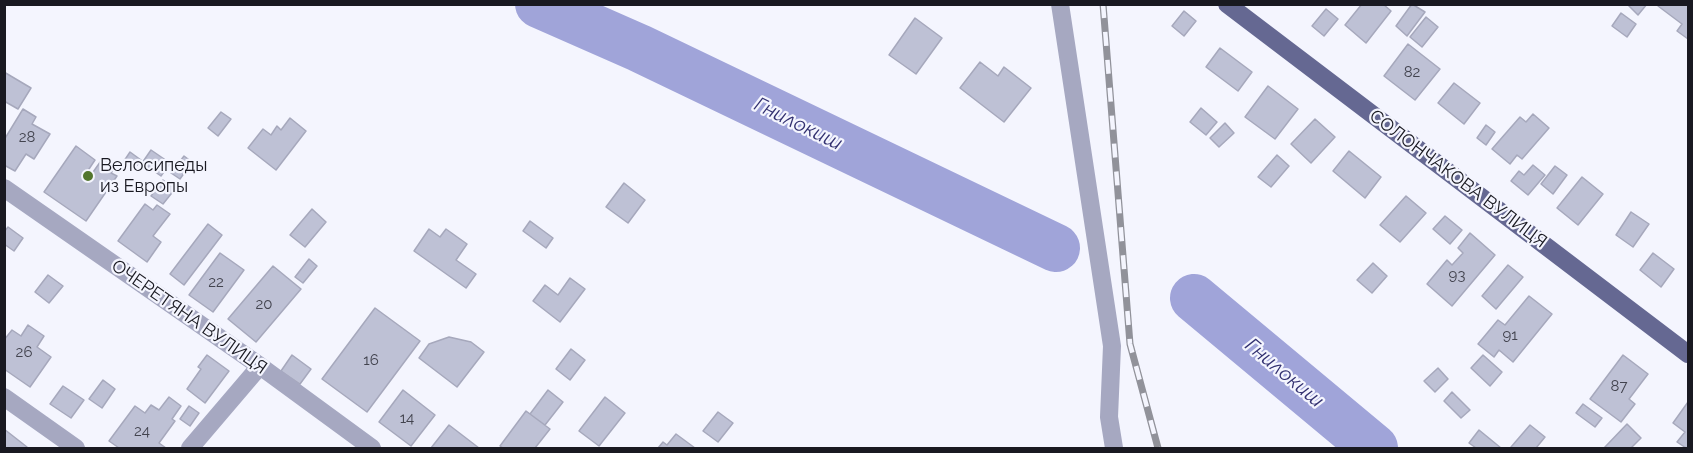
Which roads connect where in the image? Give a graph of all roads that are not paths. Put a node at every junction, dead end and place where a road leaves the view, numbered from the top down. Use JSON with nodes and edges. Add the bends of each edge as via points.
{"nodes":[{"id":1,"x":1060,"y":4,"type":"edge"},
{"id":2,"x":1227,"y":4,"type":"edge"},
{"id":3,"x":4,"y":188,"type":"edge"},
{"id":4,"x":1689,"y":354,"type":"edge"},
{"id":5,"x":260,"y":366,"type":"junction"},
{"id":6,"x":4,"y":397,"type":"edge"},
{"id":7,"x":76,"y":448,"type":"edge"},
{"id":8,"x":190,"y":448,"type":"edge"},
{"id":9,"x":372,"y":448,"type":"edge"},
{"id":10,"x":1114,"y":448,"type":"edge"}],
"edges":[{"from":1,"to":10,"type":"street","via":[[1112,346],[1109,417]]},
{"from":2,"to":4,"type":"main road","name":"СОЛОНЧАКОВА ВУЛИЦЯ"},
{"from":3,"to":5,"type":"street","name":"ОЧЕРЕТЯНА ВУЛИЦЯ"},
{"from":5,"to":8,"type":"street"},
{"from":5,"to":9,"type":"street","name":"ОЧЕРЕТЯНА ВУЛИЦЯ"},
{"from":6,"to":7,"type":"street"}]}
